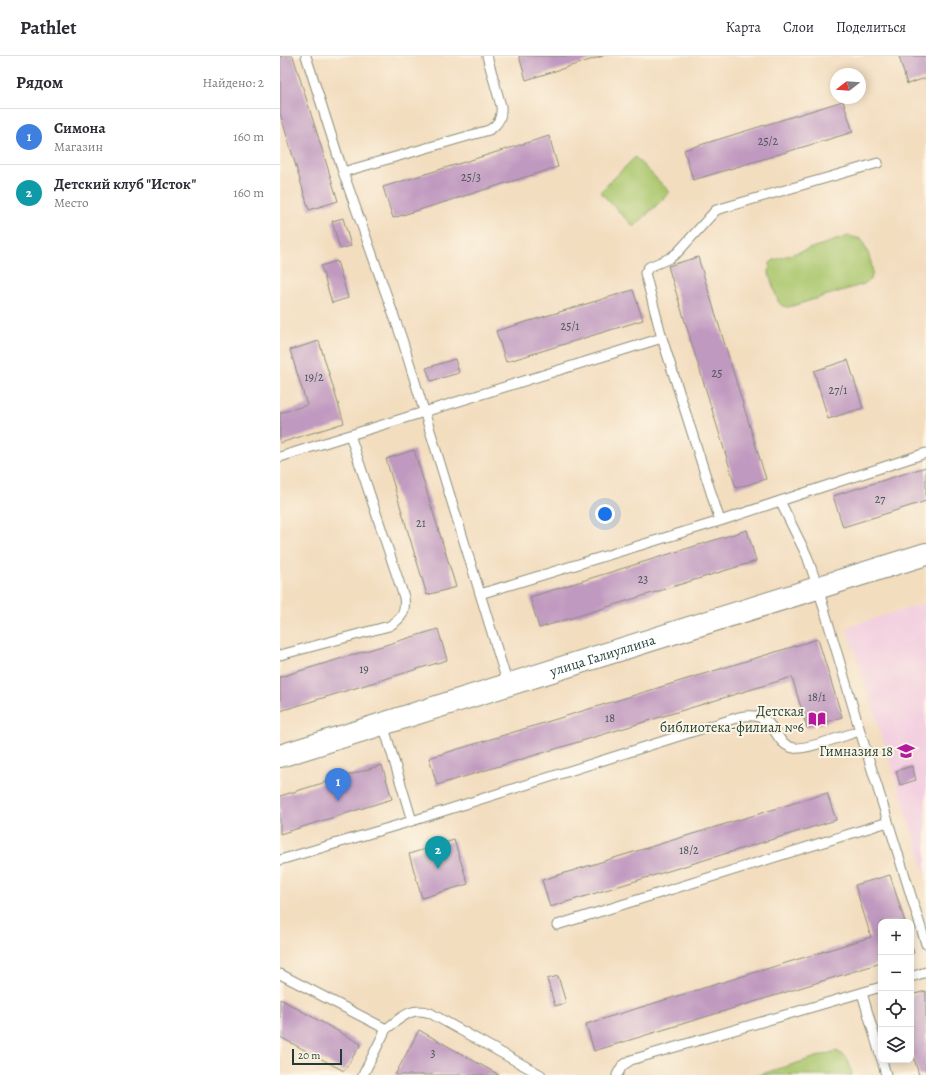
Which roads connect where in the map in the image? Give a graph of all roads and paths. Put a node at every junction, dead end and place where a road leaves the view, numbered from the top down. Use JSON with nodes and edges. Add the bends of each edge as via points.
{"nodes":[{"id":1,"x":306,"y":56,"type":"edge"},
{"id":2,"x":487,"y":56,"type":"edge"},
{"id":3,"x":878,"y":163,"type":"dead end"},
{"id":4,"x":343,"y":172,"type":"junction"},
{"id":5,"x":662,"y":338,"type":"junction"},
{"id":6,"x":424,"y":412,"type":"junction"},
{"id":7,"x":350,"y":435,"type":"junction"},
{"id":8,"x":926,"y":453,"type":"edge"},
{"id":9,"x":280,"y":457,"type":"edge"},
{"id":10,"x":780,"y":501,"type":"junction"},
{"id":11,"x":720,"y":521,"type":"junction"},
{"id":12,"x":926,"y":554,"type":"edge"},
{"id":13,"x":818,"y":588,"type":"junction"},
{"id":14,"x":480,"y":594,"type":"junction"},
{"id":15,"x":280,"y":655,"type":"edge"},
{"id":16,"x":508,"y":685,"type":"junction"},
{"id":17,"x":383,"y":724,"type":"junction"},
{"id":18,"x":860,"y":731,"type":"junction"},
{"id":19,"x":280,"y":756,"type":"edge"},
{"id":20,"x":412,"y":821,"type":"junction"},
{"id":21,"x":888,"y":822,"type":"junction"},
{"id":22,"x":280,"y":860,"type":"edge"},
{"id":23,"x":557,"y":925,"type":"dead end"},
{"id":24,"x":926,"y":944,"type":"edge"},
{"id":25,"x":926,"y":972,"type":"edge"},
{"id":26,"x":280,"y":974,"type":"edge"},
{"id":27,"x":914,"y":976,"type":"edge"},
{"id":28,"x":878,"y":988,"type":"edge"},
{"id":29,"x":862,"y":993,"type":"junction"},
{"id":30,"x":386,"y":1029,"type":"junction"},
{"id":31,"x":878,"y":1049,"type":"edge"},
{"id":32,"x":882,"y":1063,"type":"edge"},
{"id":33,"x":363,"y":1075,"type":"edge"},
{"id":34,"x":541,"y":1075,"type":"edge"},
{"id":35,"x":617,"y":1075,"type":"edge"},
{"id":36,"x":886,"y":1075,"type":"edge"}],
"edges":[{"from":1,"to":4,"type":"lane"},
{"from":2,"to":4,"type":"lane","via":[[502,113],[495,126],[489,130]]},
{"from":3,"to":5,"type":"lane","via":[[716,210],[678,252],[646,270]]},
{"from":4,"to":6,"type":"lane","via":[[402,339]]},
{"from":5,"to":6,"type":"lane"},
{"from":5,"to":11,"type":"lane"},
{"from":6,"to":7,"type":"lane"},
{"from":6,"to":14,"type":"lane"},
{"from":7,"to":9,"type":"lane"},
{"from":7,"to":15,"type":"lane","via":[[405,606],[397,622],[389,626]]},
{"from":8,"to":10,"type":"lane"},
{"from":10,"to":11,"type":"lane"},
{"from":10,"to":13,"type":"lane","via":[[807,556]]},
{"from":11,"to":14,"type":"lane"},
{"from":12,"to":13,"type":"street","name":"улица Галиуллина"},
{"from":13,"to":16,"type":"street","name":"улица Галиуллина"},
{"from":13,"to":18,"type":"lane"},
{"from":14,"to":16,"type":"lane"},
{"from":16,"to":17,"type":"street","name":"улица Галиуллина"},
{"from":17,"to":19,"type":"street","name":"улица Галиуллина"},
{"from":17,"to":20,"type":"lane"},
{"from":18,"to":20,"type":"lane","via":[[806,747],[794,748],[786,745],[766,721],[759,716],[748,715]]},
{"from":18,"to":21,"type":"lane"},
{"from":20,"to":22,"type":"lane"},
{"from":21,"to":23,"type":"lane"},
{"from":21,"to":24,"type":"lane"},
{"from":25,"to":27,"type":"lane"},
{"from":26,"to":30,"type":"lane"},
{"from":28,"to":29,"type":"lane"},
{"from":29,"to":31,"type":"lane"},
{"from":29,"to":35,"type":"lane","via":[[631,1060],[622,1066]]},
{"from":30,"to":33,"type":"lane"},
{"from":30,"to":34,"type":"lane","via":[[410,1012],[423,1010]]},
{"from":32,"to":36,"type":"lane"}]}
